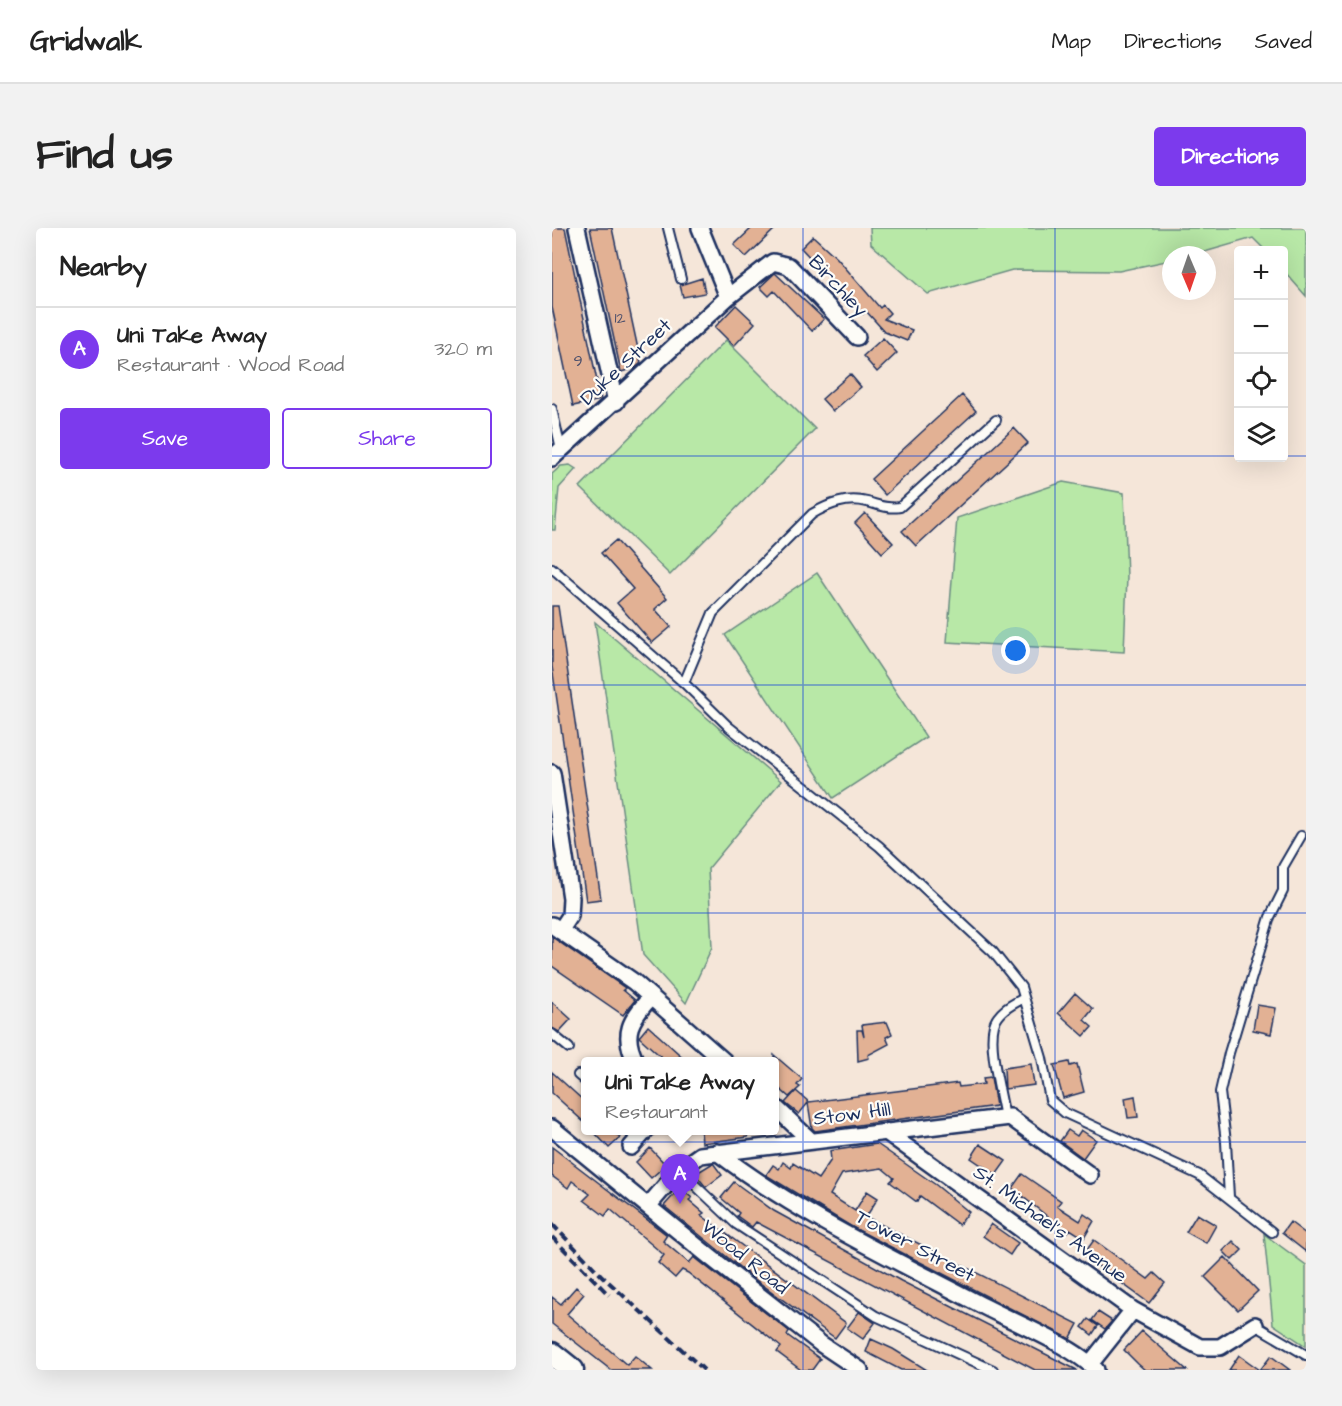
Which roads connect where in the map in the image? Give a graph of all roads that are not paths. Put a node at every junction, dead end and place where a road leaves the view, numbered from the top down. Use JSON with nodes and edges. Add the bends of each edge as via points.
{"nodes":[{"id":1,"x":577,"y":228,"type":"edge"},
{"id":2,"x":668,"y":228,"type":"edge"},
{"id":3,"x":707,"y":231,"type":"edge"},
{"id":4,"x":681,"y":279,"type":"dead end"},
{"id":5,"x":728,"y":297,"type":"junction"},
{"id":6,"x":857,"y":337,"type":"dead end"},
{"id":7,"x":615,"y":402,"type":"junction"},
{"id":8,"x":552,"y":409,"type":"edge"},
{"id":9,"x":996,"y":420,"type":"dead end"},
{"id":10,"x":556,"y":453,"type":"edge"},
{"id":11,"x":552,"y":568,"type":"edge"},
{"id":12,"x":684,"y":684,"type":"junction"},
{"id":13,"x":552,"y":773,"type":"edge"},
{"id":14,"x":1300,"y":836,"type":"dead end"},
{"id":15,"x":556,"y":928,"type":"edge"},
{"id":16,"x":650,"y":998,"type":"junction"},
{"id":17,"x":1024,"y":998,"type":"junction"},
{"id":18,"x":552,"y":1034,"type":"edge"},
{"id":19,"x":569,"y":1048,"type":"dead end"},
{"id":20,"x":634,"y":1057,"type":"edge"},
{"id":21,"x":719,"y":1057,"type":"edge"},
{"id":22,"x":578,"y":1075,"type":"dead end"},
{"id":23,"x":581,"y":1078,"type":"edge"},
{"id":24,"x":779,"y":1111,"type":"edge"},
{"id":25,"x":1007,"y":1118,"type":"junction"},
{"id":26,"x":552,"y":1128,"type":"edge"},
{"id":27,"x":886,"y":1132,"type":"junction"},
{"id":28,"x":810,"y":1140,"type":"junction"},
{"id":29,"x":717,"y":1152,"type":"junction"},
{"id":30,"x":679,"y":1170,"type":"junction"},
{"id":31,"x":1090,"y":1175,"type":"dead end"},
{"id":32,"x":1229,"y":1197,"type":"junction"},
{"id":33,"x":649,"y":1205,"type":"junction"},
{"id":34,"x":1272,"y":1232,"type":"dead end"},
{"id":35,"x":1133,"y":1310,"type":"junction"},
{"id":36,"x":1256,"y":1325,"type":"joint"},
{"id":37,"x":552,"y":1354,"type":"edge"},
{"id":38,"x":1306,"y":1355,"type":"edge"},
{"id":39,"x":1093,"y":1367,"type":"edge"},
{"id":40,"x":572,"y":1370,"type":"edge"},
{"id":41,"x":860,"y":1370,"type":"edge"},
{"id":42,"x":993,"y":1370,"type":"edge"}],
"edges":[{"from":1,"to":7,"type":"street"},
{"from":2,"to":4,"type":"lane"},
{"from":3,"to":5,"type":"street"},
{"from":5,"to":6,"type":"street","name":"Birchley","via":[[772,262],[789,266]]},
{"from":5,"to":7,"type":"street","name":"Duke Street"},
{"from":7,"to":10,"type":"street","name":"Duke Street"},
{"from":8,"to":10,"type":"lane"},
{"from":9,"to":12,"type":"lane","via":[[900,507],[846,501],[812,514],[713,613]]},
{"from":11,"to":12,"type":"lane"},
{"from":12,"to":17,"type":"lane","via":[[729,727],[879,846],[993,952],[1021,987]]},
{"from":13,"to":15,"type":"street","via":[[571,898],[570,916]]},
{"from":14,"to":32,"type":"lane","via":[[1283,867],[1283,891],[1270,917],[1220,1092]]},
{"from":15,"to":16,"type":"street","via":[[634,982]]},
{"from":16,"to":20,"type":"street","via":[[633,1018],[627,1042]]},
{"from":16,"to":21,"type":"street"},
{"from":17,"to":25,"type":"lane","via":[[1000,1014],[994,1024],[993,1039]]},
{"from":17,"to":32,"type":"lane","via":[[1050,1100],[1065,1113],[1199,1175]]},
{"from":18,"to":19,"type":"lane"},
{"from":22,"to":23,"type":"lane"},
{"from":24,"to":28,"type":"street"},
{"from":25,"to":27,"type":"street","name":"Stow Hill"},
{"from":25,"to":31,"type":"street"},
{"from":26,"to":33,"type":"street","name":"Wood Road"},
{"from":27,"to":28,"type":"street","name":"Stow Hill"},
{"from":27,"to":35,"type":"street","name":"St. Michael's Avenue"},
{"from":28,"to":29,"type":"street","name":"Stow Hill"},
{"from":29,"to":30,"type":"street","name":"Stow Hill","via":[[700,1155]]},
{"from":29,"to":39,"type":"street","name":"Tower Street","via":[[754,1181],[846,1234]]},
{"from":30,"to":33,"type":"street","name":"Stow Hill"},
{"from":30,"to":42,"type":"lane","via":[[736,1224],[876,1316]]},
{"from":32,"to":34,"type":"lane"},
{"from":33,"to":41,"type":"street","name":"Wood Road","via":[[756,1294]]},
{"from":35,"to":36,"type":"street","via":[[1200,1347],[1220,1347]]},
{"from":35,"to":39,"type":"street","name":"St. Michael's Avenue"},
{"from":36,"to":38,"type":"lane"},
{"from":37,"to":40,"type":"main road"}]}
